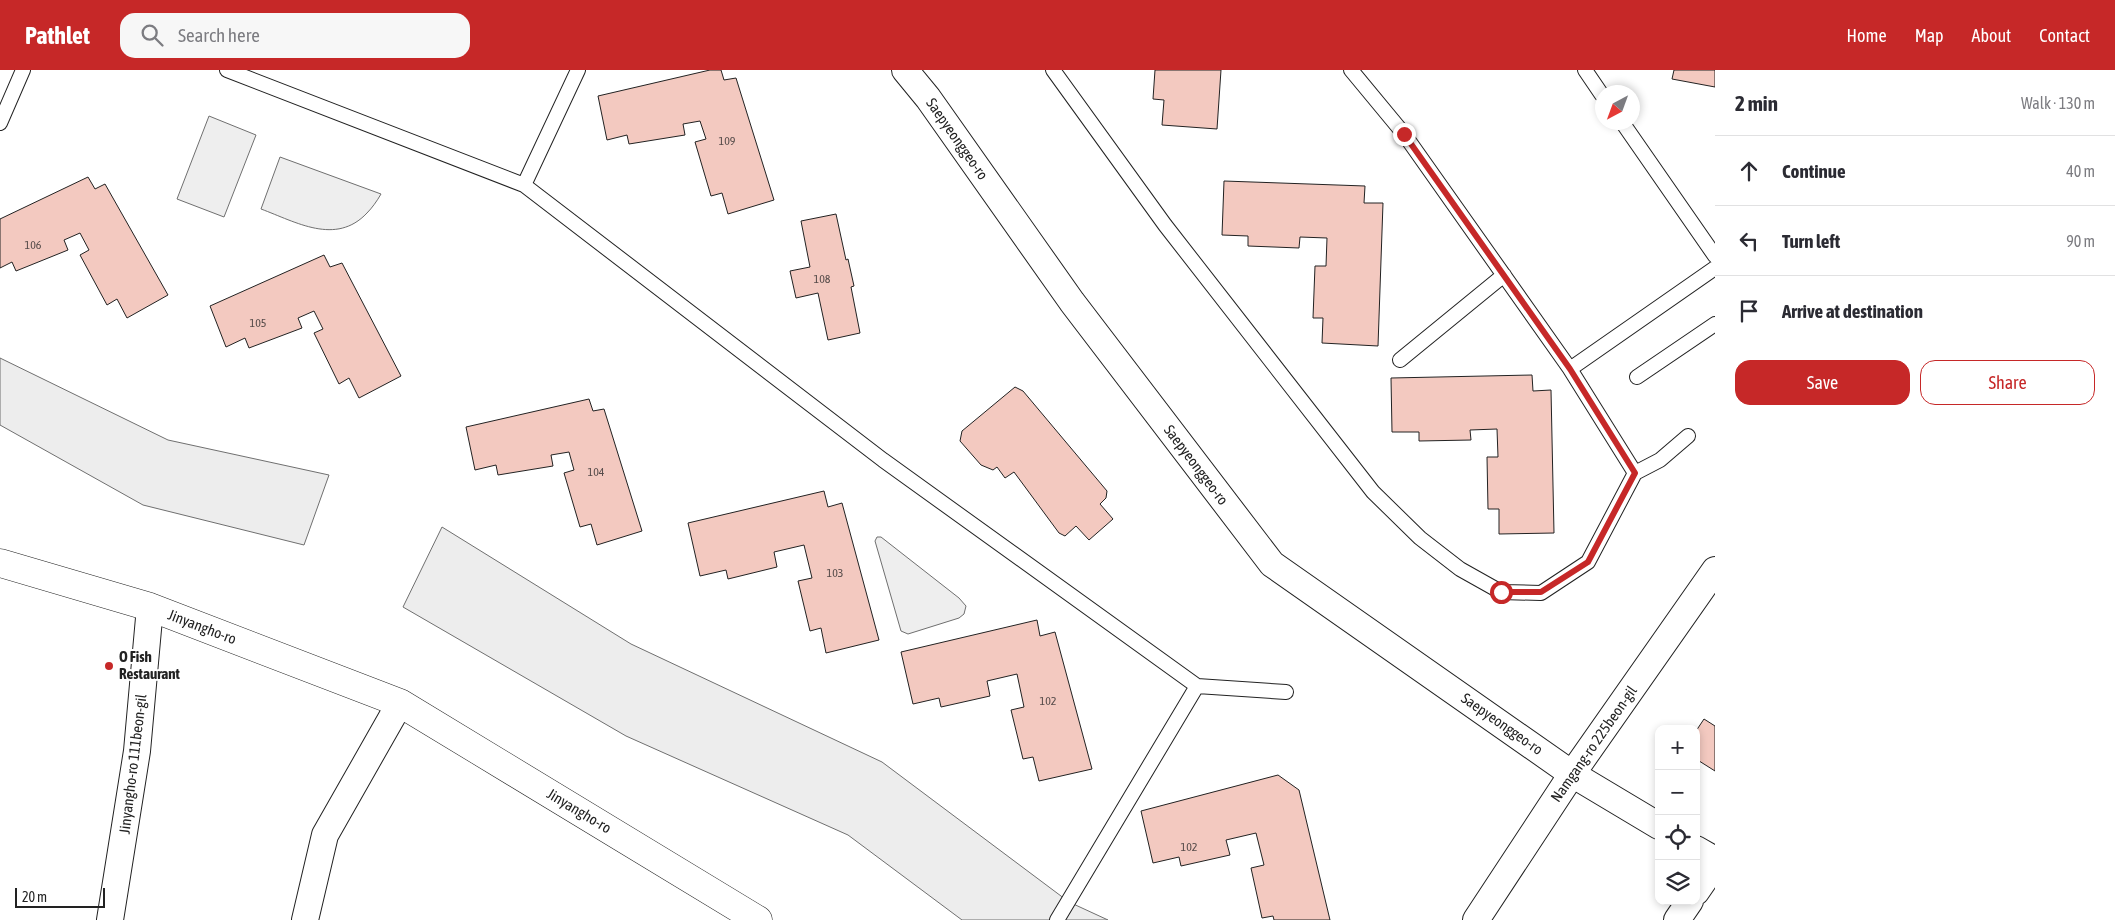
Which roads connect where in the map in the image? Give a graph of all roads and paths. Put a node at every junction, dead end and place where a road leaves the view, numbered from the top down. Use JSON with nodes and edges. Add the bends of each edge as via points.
{"nodes":[{"id":1,"x":23,"y":70,"type":"edge"},
{"id":2,"x":227,"y":70,"type":"edge"},
{"id":3,"x":578,"y":70,"type":"edge"},
{"id":4,"x":905,"y":70,"type":"edge"},
{"id":5,"x":1053,"y":70,"type":"edge"},
{"id":6,"x":1352,"y":70,"type":"edge"},
{"id":7,"x":1585,"y":70,"type":"edge"},
{"id":8,"x":1595,"y":85,"type":"edge"},
{"id":9,"x":0,"y":123,"type":"edge"},
{"id":10,"x":1628,"y":130,"type":"edge"},
{"id":11,"x":524,"y":185,"type":"junction"},
{"id":12,"x":1715,"y":256,"type":"edge"},
{"id":13,"x":1715,"y":268,"type":"edge"},
{"id":14,"x":1504,"y":276,"type":"junction"},
{"id":15,"x":1715,"y":324,"type":"edge"},
{"id":16,"x":1400,"y":360,"type":"dead end"},
{"id":17,"x":1570,"y":369,"type":"junction"},
{"id":18,"x":1637,"y":377,"type":"dead end"},
{"id":19,"x":1688,"y":436,"type":"dead end"},
{"id":20,"x":1635,"y":473,"type":"junction"},
{"id":21,"x":0,"y":563,"type":"edge"},
{"id":22,"x":1715,"y":570,"type":"edge"},
{"id":23,"x":150,"y":607,"type":"junction"},
{"id":24,"x":1197,"y":686,"type":"junction"},
{"id":25,"x":1286,"y":692,"type":"dead end"},
{"id":26,"x":400,"y":702,"type":"junction"},
{"id":27,"x":1572,"y":774,"type":"junction"},
{"id":28,"x":1655,"y":824,"type":"edge"},
{"id":29,"x":1700,"y":851,"type":"edge"},
{"id":30,"x":1715,"y":860,"type":"edge"},
{"id":31,"x":1715,"y":864,"type":"edge"},
{"id":32,"x":1700,"y":886,"type":"edge"},
{"id":33,"x":1687,"y":905,"type":"edge"},
{"id":34,"x":110,"y":920,"type":"edge"},
{"id":35,"x":305,"y":920,"type":"edge"},
{"id":36,"x":758,"y":920,"type":"edge"},
{"id":37,"x":1057,"y":920,"type":"edge"},
{"id":38,"x":1476,"y":920,"type":"edge"},
{"id":39,"x":1678,"y":920,"type":"edge"}],
"edges":[{"from":1,"to":9,"type":"lane"},
{"from":2,"to":11,"type":"lane"},
{"from":3,"to":11,"type":"lane"},
{"from":4,"to":27,"type":"street","name":"Saepyeonggeo-ro","via":[[1072,302],[1272,564]]},
{"from":5,"to":20,"type":"lane","via":[[1165,225],[1373,492],[1420,538],[1460,570],[1501,592],[1541,592],[1588,562]]},
{"from":6,"to":14,"type":"lane","via":[[1404,134]]},
{"from":7,"to":8,"type":"lane"},
{"from":10,"to":12,"type":"lane"},
{"from":11,"to":24,"type":"lane","via":[[883,460]]},
{"from":13,"to":17,"type":"lane"},
{"from":14,"to":16,"type":"lane"},
{"from":14,"to":17,"type":"lane"},
{"from":15,"to":18,"type":"lane"},
{"from":17,"to":20,"type":"lane"},
{"from":19,"to":20,"type":"lane","via":[[1660,460]]},
{"from":21,"to":23,"type":"street","name":"Jinyangho-ro"},
{"from":22,"to":27,"type":"street","name":"Namgang-ro 225beon-gil"},
{"from":23,"to":26,"type":"street","name":"Jinyangho-ro"},
{"from":23,"to":34,"type":"street","name":"Jinyangho-ro 111beon-gil","via":[[137,751]]},
{"from":24,"to":25,"type":"lane"},
{"from":24,"to":37,"type":"lane"},
{"from":26,"to":35,"type":"street","via":[[325,836]]},
{"from":26,"to":36,"type":"street","name":"Jinyangho-ro"},
{"from":27,"to":28,"type":"street","name":"Saepyeonggeo-ro"},
{"from":27,"to":38,"type":"street","name":"Namgang-ro 225beon-gil"},
{"from":29,"to":30,"type":"street"},
{"from":31,"to":32,"type":"street"},
{"from":33,"to":39,"type":"street"}]}
